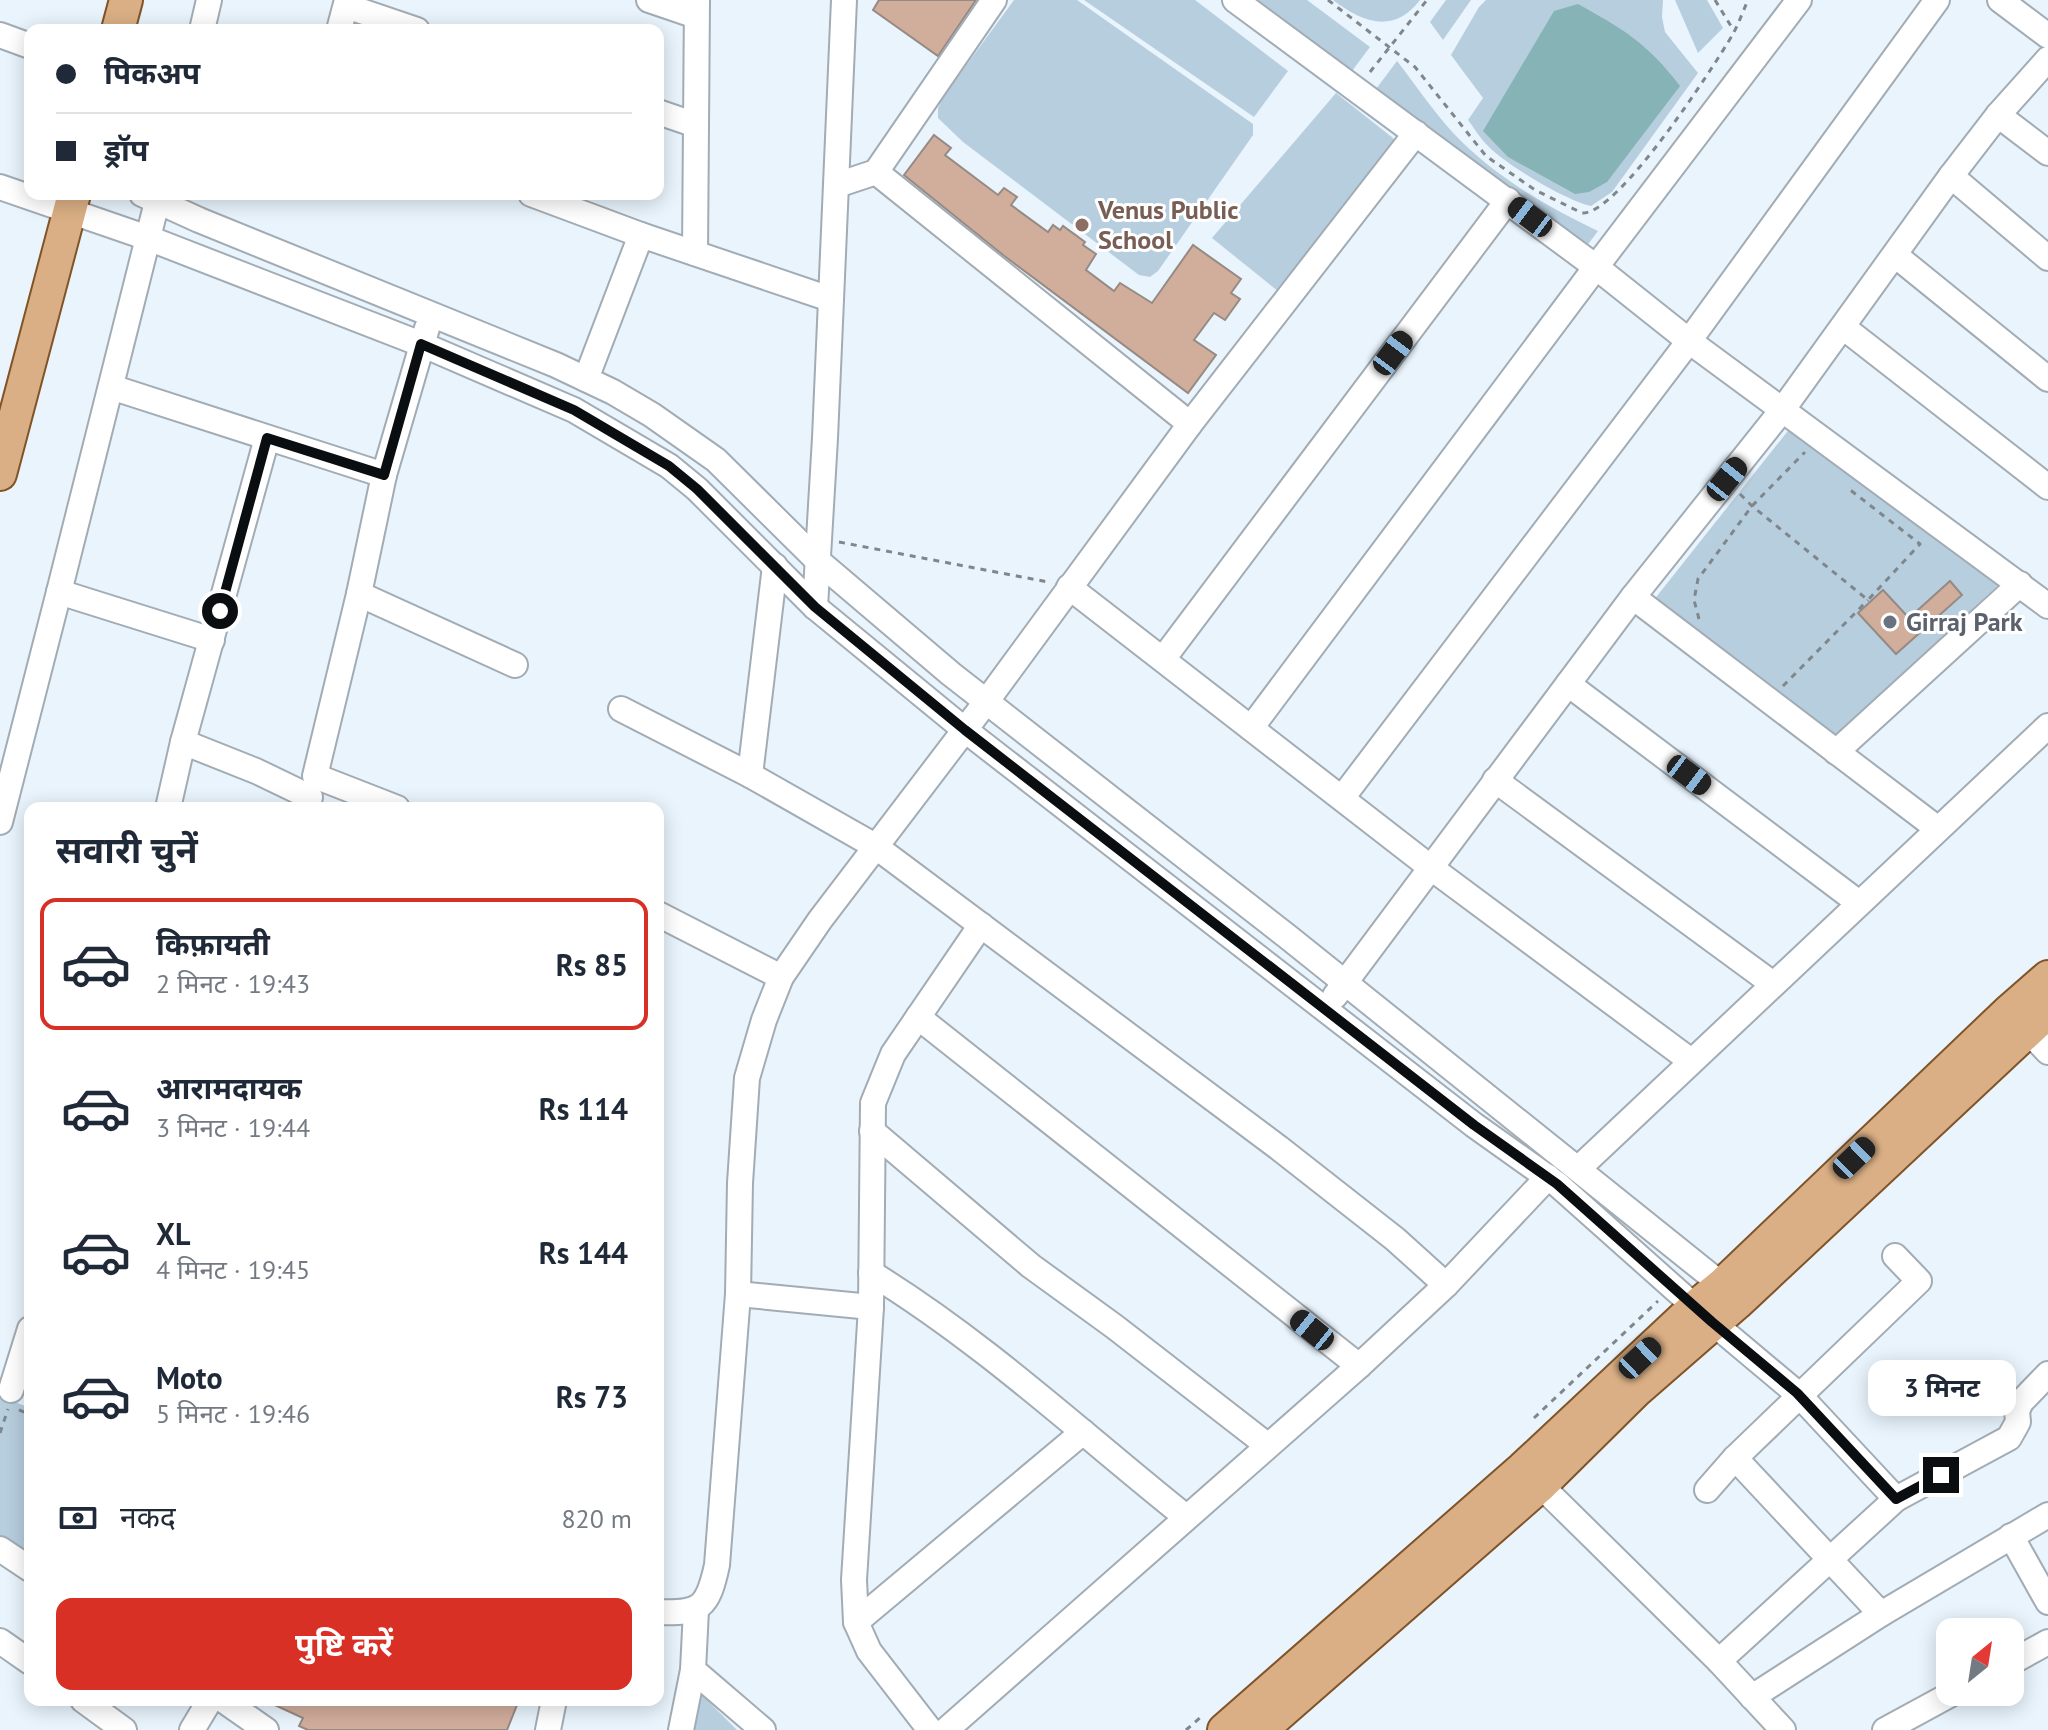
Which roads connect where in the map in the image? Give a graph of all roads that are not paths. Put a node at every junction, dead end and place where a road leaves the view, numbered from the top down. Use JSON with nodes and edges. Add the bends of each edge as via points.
{"nodes":[{"id":1,"x":126,"y":0,"type":"edge"},
{"id":2,"x":209,"y":0,"type":"edge"},
{"id":3,"x":649,"y":0,"type":"edge"},
{"id":4,"x":844,"y":0,"type":"edge"},
{"id":5,"x":994,"y":0,"type":"edge"},
{"id":6,"x":1235,"y":0,"type":"edge"},
{"id":7,"x":1799,"y":0,"type":"edge"},
{"id":8,"x":1937,"y":0,"type":"edge"},
{"id":9,"x":2000,"y":0,"type":"edge"},
{"id":10,"x":346,"y":3,"type":"edge"},
{"id":11,"x":696,"y":8,"type":"edge"},
{"id":12,"x":120,"y":24,"type":"edge"},
{"id":13,"x":203,"y":24,"type":"edge"},
{"id":14,"x":341,"y":24,"type":"edge"},
{"id":15,"x":401,"y":24,"type":"edge"},
{"id":16,"x":0,"y":35,"type":"edge"},
{"id":17,"x":2048,"y":36,"type":"edge"},
{"id":18,"x":24,"y":44,"type":"edge"},
{"id":19,"x":2048,"y":59,"type":"edge"},
{"id":20,"x":664,"y":114,"type":"edge"},
{"id":21,"x":1998,"y":115,"type":"junction"},
{"id":22,"x":696,"y":125,"type":"junction"},
{"id":23,"x":1416,"y":133,"type":"junction"},
{"id":24,"x":2048,"y":153,"type":"edge"},
{"id":25,"x":876,"y":172,"type":"junction"},
{"id":26,"x":1951,"y":176,"type":"junction"},
{"id":27,"x":837,"y":185,"type":"junction"},
{"id":28,"x":0,"y":187,"type":"edge"},
{"id":29,"x":24,"y":192,"type":"edge"},
{"id":30,"x":153,"y":200,"type":"edge"},
{"id":31,"x":162,"y":200,"type":"edge"},
{"id":32,"x":547,"y":200,"type":"edge"},
{"id":33,"x":1508,"y":200,"type":"junction"},
{"id":34,"x":71,"y":202,"type":"edge"},
{"id":35,"x":641,"y":235,"type":"junction"},
{"id":36,"x":148,"y":238,"type":"junction"},
{"id":37,"x":695,"y":253,"type":"junction"},
{"id":38,"x":1895,"y":255,"type":"junction"},
{"id":39,"x":2048,"y":258,"type":"edge"},
{"id":40,"x":1596,"y":267,"type":"junction"},
{"id":41,"x":830,"y":299,"type":"junction"},
{"id":42,"x":431,"y":314,"type":"junction"},
{"id":43,"x":1843,"y":327,"type":"junction"},
{"id":44,"x":1689,"y":341,"type":"junction"},
{"id":45,"x":421,"y":344,"type":"junction"},
{"id":46,"x":586,"y":379,"type":"junction"},
{"id":47,"x":2048,"y":379,"type":"edge"},
{"id":48,"x":111,"y":387,"type":"junction"},
{"id":49,"x":1783,"y":409,"type":"junction"},
{"id":50,"x":1190,"y":424,"type":"junction"},
{"id":51,"x":267,"y":438,"type":"junction"},
{"id":52,"x":0,"y":474,"type":"edge"},
{"id":53,"x":384,"y":475,"type":"junction"},
{"id":54,"x":2048,"y":487,"type":"edge"},
{"id":55,"x":819,"y":550,"type":"junction"},
{"id":56,"x":775,"y":566,"type":"junction"},
{"id":57,"x":2020,"y":584,"type":"junction"},
{"id":58,"x":1069,"y":587,"type":"junction"},
{"id":59,"x":59,"y":592,"type":"junction"},
{"id":60,"x":359,"y":594,"type":"junction"},
{"id":61,"x":1633,"y":597,"type":"junction"},
{"id":62,"x":2048,"y":606,"type":"edge"},
{"id":63,"x":815,"y":607,"type":"junction"},
{"id":64,"x":212,"y":640,"type":"junction"},
{"id":65,"x":1163,"y":659,"type":"junction"},
{"id":66,"x":515,"y":665,"type":"dead end"},
{"id":67,"x":1568,"y":684,"type":"junction"},
{"id":68,"x":986,"y":702,"type":"junction"},
{"id":69,"x":621,"y":709,"type":"dead end"},
{"id":70,"x":2048,"y":726,"type":"edge"},
{"id":71,"x":1251,"y":728,"type":"junction"},
{"id":72,"x":965,"y":730,"type":"junction"},
{"id":73,"x":183,"y":742,"type":"junction"},
{"id":74,"x":1836,"y":752,"type":"junction"},
{"id":75,"x":750,"y":775,"type":"junction"},
{"id":76,"x":1495,"y":780,"type":"junction"},
{"id":77,"x":311,"y":794,"type":"edge"},
{"id":78,"x":1342,"y":798,"type":"junction"},
{"id":79,"x":169,"y":802,"type":"edge"},
{"id":80,"x":360,"y":802,"type":"edge"},
{"id":81,"x":0,"y":822,"type":"edge"},
{"id":82,"x":1938,"y":829,"type":"junction"},
{"id":83,"x":875,"y":846,"type":"junction"},
{"id":84,"x":1430,"y":867,"type":"junction"},
{"id":85,"x":1859,"y":903,"type":"junction"},
{"id":86,"x":664,"y":917,"type":"edge"},
{"id":87,"x":981,"y":925,"type":"junction"},
{"id":88,"x":781,"y":977,"type":"junction"},
{"id":89,"x":2048,"y":977,"type":"edge"},
{"id":90,"x":1345,"y":983,"type":"junction"},
{"id":91,"x":1773,"y":984,"type":"junction"},
{"id":92,"x":1326,"y":1008,"type":"junction"},
{"id":93,"x":918,"y":1017,"type":"junction"},
{"id":94,"x":2033,"y":1026,"type":"edge"},
{"id":95,"x":1691,"y":1061,"type":"junction"},
{"id":96,"x":872,"y":1131,"type":"junction"},
{"id":97,"x":1579,"y":1168,"type":"junction"},
{"id":98,"x":1548,"y":1177,"type":"junction"},
{"id":99,"x":1895,"y":1256,"type":"dead end"},
{"id":100,"x":871,"y":1273,"type":"junction"},
{"id":101,"x":1446,"y":1285,"type":"junction"},
{"id":102,"x":738,"y":1294,"type":"junction"},
{"id":103,"x":1730,"y":1294,"type":"junction"},
{"id":104,"x":1693,"y":1305,"type":"junction"},
{"id":105,"x":871,"y":1307,"type":"junction"},
{"id":106,"x":24,"y":1352,"type":"edge"},
{"id":107,"x":1359,"y":1366,"type":"junction"},
{"id":108,"x":2048,"y":1374,"type":"edge"},
{"id":109,"x":14,"y":1391,"type":"edge"},
{"id":110,"x":1799,"y":1395,"type":"junction"},
{"id":111,"x":1083,"y":1432,"type":"junction"},
{"id":112,"x":1267,"y":1445,"type":"junction"},
{"id":113,"x":1735,"y":1458,"type":"junction"},
{"id":114,"x":1532,"y":1476,"type":"junction"},
{"id":115,"x":1707,"y":1490,"type":"dead end"},
{"id":116,"x":1896,"y":1499,"type":"junction"},
{"id":117,"x":2048,"y":1515,"type":"edge"},
{"id":118,"x":1186,"y":1517,"type":"junction"},
{"id":119,"x":2011,"y":1536,"type":"junction"},
{"id":120,"x":0,"y":1549,"type":"edge"},
{"id":121,"x":1830,"y":1558,"type":"junction"},
{"id":122,"x":24,"y":1565,"type":"edge"},
{"id":123,"x":2048,"y":1602,"type":"edge"},
{"id":124,"x":696,"y":1610,"type":"junction"},
{"id":125,"x":664,"y":1612,"type":"edge"},
{"id":126,"x":1881,"y":1614,"type":"junction"},
{"id":127,"x":856,"y":1622,"type":"junction"},
{"id":128,"x":0,"y":1641,"type":"edge"},
{"id":129,"x":2048,"y":1642,"type":"edge"},
{"id":130,"x":2024,"y":1655,"type":"edge"},
{"id":131,"x":24,"y":1658,"type":"edge"},
{"id":132,"x":1719,"y":1661,"type":"junction"},
{"id":133,"x":693,"y":1670,"type":"junction"},
{"id":134,"x":1752,"y":1697,"type":"junction"},
{"id":135,"x":1936,"y":1702,"type":"edge"},
{"id":136,"x":91,"y":1706,"type":"edge"},
{"id":137,"x":206,"y":1706,"type":"edge"},
{"id":138,"x":232,"y":1706,"type":"edge"},
{"id":139,"x":553,"y":1706,"type":"edge"},
{"id":140,"x":124,"y":1730,"type":"edge"},
{"id":141,"x":192,"y":1730,"type":"edge"},
{"id":142,"x":266,"y":1730,"type":"edge"},
{"id":143,"x":548,"y":1730,"type":"edge"},
{"id":144,"x":681,"y":1730,"type":"edge"},
{"id":145,"x":763,"y":1730,"type":"edge"},
{"id":146,"x":930,"y":1730,"type":"edge"},
{"id":147,"x":946,"y":1730,"type":"edge"},
{"id":148,"x":1224,"y":1730,"type":"edge"},
{"id":149,"x":1261,"y":1730,"type":"edge"},
{"id":150,"x":1783,"y":1730,"type":"edge"},
{"id":151,"x":1885,"y":1730,"type":"edge"}],
"edges":[{"from":1,"to":12,"type":"main road"},
{"from":2,"to":13,"type":"street"},
{"from":3,"to":11,"type":"street"},
{"from":4,"to":27,"type":"street"},
{"from":5,"to":25,"type":"street"},
{"from":6,"to":23,"type":"street"},
{"from":7,"to":40,"type":"street"},
{"from":8,"to":44,"type":"street"},
{"from":9,"to":17,"type":"street"},
{"from":10,"to":14,"type":"street"},
{"from":10,"to":15,"type":"street"},
{"from":11,"to":22,"type":"street"},
{"from":16,"to":18,"type":"street"},
{"from":19,"to":21,"type":"street"},
{"from":20,"to":22,"type":"street"},
{"from":21,"to":24,"type":"street"},
{"from":21,"to":26,"type":"street"},
{"from":22,"to":37,"type":"street"},
{"from":23,"to":33,"type":"street"},
{"from":23,"to":50,"type":"street"},
{"from":25,"to":27,"type":"street"},
{"from":25,"to":50,"type":"street"},
{"from":26,"to":38,"type":"street"},
{"from":26,"to":39,"type":"street"},
{"from":27,"to":41,"type":"street"},
{"from":28,"to":29,"type":"street"},
{"from":30,"to":36,"type":"street"},
{"from":31,"to":42,"type":"street"},
{"from":32,"to":35,"type":"street"},
{"from":33,"to":40,"type":"street"},
{"from":33,"to":65,"type":"street"},
{"from":34,"to":36,"type":"street"},
{"from":34,"to":52,"type":"main road"},
{"from":35,"to":37,"type":"street"},
{"from":35,"to":46,"type":"street"},
{"from":36,"to":45,"type":"street"},
{"from":36,"to":48,"type":"street"},
{"from":37,"to":41,"type":"street"},
{"from":38,"to":43,"type":"street"},
{"from":38,"to":47,"type":"street"},
{"from":40,"to":44,"type":"street"},
{"from":40,"to":71,"type":"street"},
{"from":41,"to":55,"type":"street"},
{"from":42,"to":45,"type":"street"},
{"from":42,"to":46,"type":"street"},
{"from":43,"to":49,"type":"street"},
{"from":43,"to":54,"type":"street"},
{"from":44,"to":49,"type":"street"},
{"from":44,"to":78,"type":"street"},
{"from":45,"to":53,"type":"street"},
{"from":45,"to":56,"type":"street","via":[[574,410],[669,466]]},
{"from":46,"to":55,"type":"street","via":[[697,446]]},
{"from":48,"to":51,"type":"street"},
{"from":48,"to":59,"type":"street"},
{"from":49,"to":57,"type":"street"},
{"from":49,"to":61,"type":"street"},
{"from":50,"to":58,"type":"street"},
{"from":51,"to":53,"type":"street"},
{"from":51,"to":64,"type":"street"},
{"from":53,"to":60,"type":"street"},
{"from":55,"to":63,"type":"street"},
{"from":55,"to":68,"type":"street"},
{"from":56,"to":63,"type":"street"},
{"from":56,"to":75,"type":"street"},
{"from":57,"to":62,"type":"street"},
{"from":57,"to":74,"type":"street"},
{"from":58,"to":65,"type":"street"},
{"from":58,"to":68,"type":"street"},
{"from":59,"to":64,"type":"street"},
{"from":59,"to":81,"type":"street"},
{"from":60,"to":66,"type":"street"},
{"from":60,"to":77,"type":"street"},
{"from":61,"to":67,"type":"street"},
{"from":61,"to":74,"type":"street"},
{"from":63,"to":72,"type":"street"},
{"from":64,"to":73,"type":"street"},
{"from":65,"to":71,"type":"street"},
{"from":67,"to":76,"type":"street"},
{"from":67,"to":85,"type":"street"},
{"from":68,"to":72,"type":"street"},
{"from":68,"to":90,"type":"street"},
{"from":69,"to":75,"type":"street"},
{"from":70,"to":82,"type":"street"},
{"from":71,"to":78,"type":"street"},
{"from":72,"to":83,"type":"street"},
{"from":72,"to":92,"type":"street"},
{"from":73,"to":77,"type":"street"},
{"from":73,"to":79,"type":"street"},
{"from":74,"to":82,"type":"street"},
{"from":75,"to":83,"type":"street"},
{"from":76,"to":84,"type":"street"},
{"from":76,"to":91,"type":"street"},
{"from":77,"to":80,"type":"street"},
{"from":78,"to":84,"type":"street"},
{"from":82,"to":85,"type":"street"},
{"from":83,"to":87,"type":"street"},
{"from":83,"to":88,"type":"street"},
{"from":84,"to":90,"type":"street"},
{"from":84,"to":95,"type":"street"},
{"from":85,"to":91,"type":"street"},
{"from":86,"to":88,"type":"street"},
{"from":87,"to":93,"type":"street"},
{"from":87,"to":101,"type":"street","via":[[1279,1148]]},
{"from":88,"to":102,"type":"street","via":[[747,1078]]},
{"from":89,"to":94,"type":"main road"},
{"from":90,"to":92,"type":"street"},
{"from":90,"to":97,"type":"street"},
{"from":91,"to":95,"type":"street"},
{"from":92,"to":98,"type":"street"},
{"from":93,"to":96,"type":"street","via":[[881,1081]]},
{"from":93,"to":107,"type":"street"},
{"from":94,"to":103,"type":"main road"},
{"from":95,"to":97,"type":"street"},
{"from":96,"to":100,"type":"street"},
{"from":96,"to":112,"type":"street","via":[[1031,1266]]},
{"from":97,"to":103,"type":"street"},
{"from":98,"to":101,"type":"street"},
{"from":98,"to":104,"type":"street"},
{"from":99,"to":110,"type":"street","via":[[1919,1281]]},
{"from":100,"to":105,"type":"street"},
{"from":100,"to":111,"type":"street","via":[[962,1334]]},
{"from":101,"to":107,"type":"street"},
{"from":102,"to":105,"type":"street"},
{"from":102,"to":124,"type":"street","via":[[717,1565],[709,1595]]},
{"from":103,"to":104,"type":"main road"},
{"from":104,"to":110,"type":"street"},
{"from":104,"to":114,"type":"main road"},
{"from":105,"to":127,"type":"street"},
{"from":106,"to":109,"type":"street"},
{"from":107,"to":112,"type":"street"},
{"from":108,"to":116,"type":"street","via":[[2021,1402],[2009,1438]]},
{"from":110,"to":113,"type":"street"},
{"from":110,"to":116,"type":"street"},
{"from":111,"to":118,"type":"street"},
{"from":111,"to":127,"type":"street"},
{"from":112,"to":118,"type":"street"},
{"from":113,"to":115,"type":"street"},
{"from":113,"to":121,"type":"street"},
{"from":114,"to":132,"type":"street"},
{"from":114,"to":148,"type":"main road"},
{"from":114,"to":149,"type":"main road"},
{"from":116,"to":121,"type":"street"},
{"from":117,"to":119,"type":"street"},
{"from":118,"to":147,"type":"street"},
{"from":119,"to":123,"type":"street"},
{"from":119,"to":126,"type":"street"},
{"from":120,"to":122,"type":"street"},
{"from":121,"to":126,"type":"street"},
{"from":121,"to":132,"type":"street"},
{"from":124,"to":125,"type":"street"},
{"from":124,"to":133,"type":"street"},
{"from":126,"to":134,"type":"street"},
{"from":127,"to":146,"type":"street","via":[[869,1651]]},
{"from":128,"to":131,"type":"street"},
{"from":129,"to":130,"type":"street"},
{"from":132,"to":134,"type":"street"},
{"from":133,"to":144,"type":"street"},
{"from":133,"to":145,"type":"street"},
{"from":134,"to":150,"type":"street"},
{"from":135,"to":151,"type":"street"},
{"from":136,"to":140,"type":"street"},
{"from":137,"to":141,"type":"street"},
{"from":138,"to":142,"type":"street"},
{"from":139,"to":143,"type":"street"}]}
